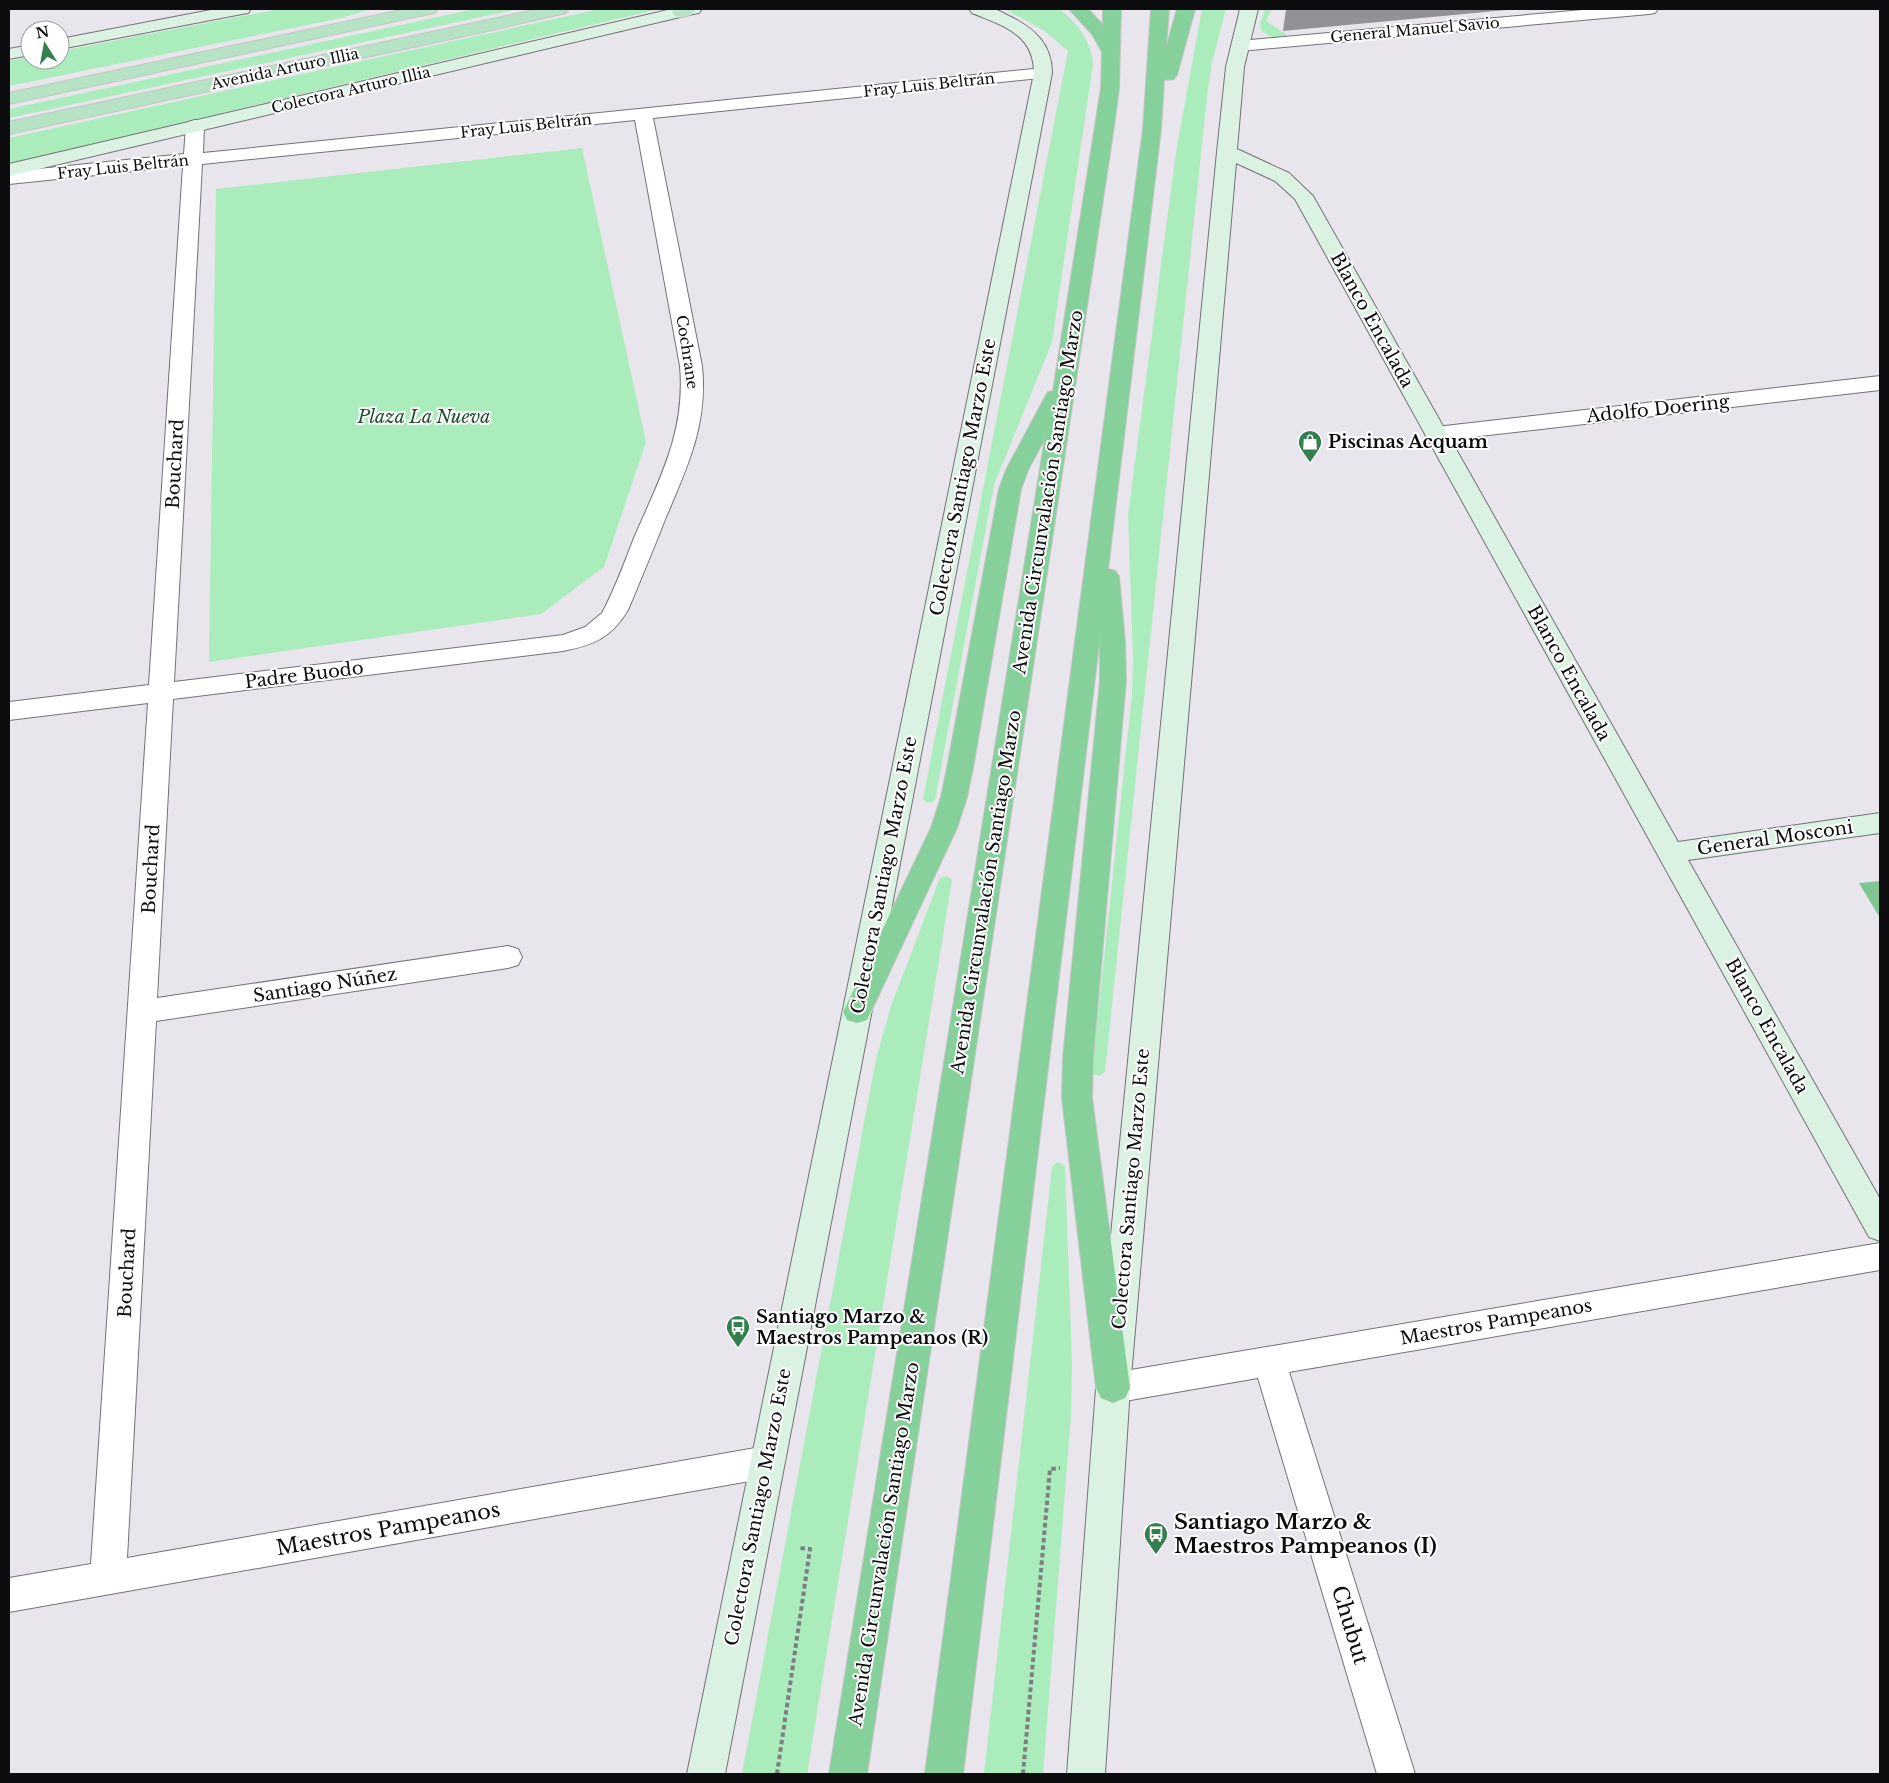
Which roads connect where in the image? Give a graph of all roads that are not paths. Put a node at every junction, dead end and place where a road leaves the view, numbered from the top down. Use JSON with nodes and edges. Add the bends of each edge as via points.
{"nodes":[{"id":1,"x":242,"y":9,"type":"edge"},
{"id":2,"x":390,"y":9,"type":"edge"},
{"id":3,"x":429,"y":9,"type":"edge"},
{"id":4,"x":560,"y":9,"type":"edge"},
{"id":5,"x":978,"y":9,"type":"edge"},
{"id":6,"x":1078,"y":9,"type":"edge"},
{"id":7,"x":1112,"y":9,"type":"edge"},
{"id":8,"x":1160,"y":9,"type":"edge"},
{"id":9,"x":1186,"y":9,"type":"edge"},
{"id":10,"x":1249,"y":9,"type":"edge"},
{"id":11,"x":1649,"y":9,"type":"edge"},
{"id":12,"x":687,"y":10,"type":"edge"},
{"id":13,"x":336,"y":30,"type":"junction"},
{"id":14,"x":70,"y":42,"type":"edge"},
{"id":15,"x":1240,"y":46,"type":"junction"},
{"id":16,"x":1112,"y":52,"type":"junction"},
{"id":17,"x":1043,"y":73,"type":"junction"},
{"id":18,"x":9,"y":99,"type":"edge"},
{"id":19,"x":643,"y":114,"type":"junction"},
{"id":20,"x":195,"y":126,"type":"junction"},
{"id":21,"x":9,"y":128,"type":"edge"},
{"id":22,"x":1152,"y":129,"type":"junction"},
{"id":23,"x":1227,"y":152,"type":"junction"},
{"id":24,"x":193,"y":159,"type":"junction"},
{"id":25,"x":9,"y":170,"type":"edge"},
{"id":26,"x":9,"y":178,"type":"edge"},
{"id":27,"x":1065,"y":381,"type":"junction"},
{"id":28,"x":1880,"y":383,"type":"edge"},
{"id":29,"x":1436,"y":434,"type":"junction"},
{"id":30,"x":1103,"y":520,"type":"junction"},
{"id":31,"x":598,"y":632,"type":"joint"},
{"id":32,"x":161,"y":692,"type":"junction"},
{"id":33,"x":9,"y":711,"type":"edge"},
{"id":34,"x":1880,"y":823,"type":"edge"},
{"id":35,"x":1670,"y":853,"type":"junction"},
{"id":36,"x":508,"y":957,"type":"dead end"},
{"id":37,"x":142,"y":1012,"type":"junction"},
{"id":38,"x":856,"y":1012,"type":"junction"},
{"id":39,"x":1880,"y":1228,"type":"edge"},
{"id":40,"x":1880,"y":1256,"type":"edge"},
{"id":41,"x":1268,"y":1361,"type":"junction"},
{"id":42,"x":1112,"y":1388,"type":"junction"},
{"id":43,"x":767,"y":1462,"type":"junction"},
{"id":44,"x":108,"y":1578,"type":"junction"},
{"id":45,"x":9,"y":1596,"type":"edge"},
{"id":46,"x":706,"y":1774,"type":"edge"},
{"id":47,"x":848,"y":1774,"type":"edge"},
{"id":48,"x":944,"y":1774,"type":"edge"},
{"id":49,"x":1086,"y":1774,"type":"edge"},
{"id":50,"x":1396,"y":1774,"type":"edge"}],
"edges":[{"from":1,"to":14,"type":"street"},
{"from":2,"to":13,"type":"main road"},
{"from":3,"to":13,"type":"main road","name":"Avenida Arturo Illia"},
{"from":4,"to":21,"type":"main road","name":"Avenida Arturo Illia"},
{"from":5,"to":17,"type":"street","name":"Colectora Santiago Marzo Este","via":[[1032,39],[1042,52]]},
{"from":6,"to":16,"type":"highway","via":[[1099,31]]},
{"from":7,"to":16,"type":"highway","name":"Avenida Circunvalación Santiago Marzo"},
{"from":8,"to":22,"type":"highway"},
{"from":9,"to":22,"type":"highway"},
{"from":10,"to":15,"type":"street","name":"Colectora Santiago Marzo Este"},
{"from":11,"to":15,"type":"street","name":"General Manuel Savio"},
{"from":12,"to":20,"type":"street","name":"Colectora Arturo Illia"},
{"from":13,"to":18,"type":"main road","name":"Avenida Arturo Illia"},
{"from":15,"to":23,"type":"street","name":"Colectora Santiago Marzo Este","via":[[1233,82]]},
{"from":16,"to":27,"type":"highway","name":"Avenida Circunvalación Santiago Marzo","via":[[1105,126]]},
{"from":17,"to":19,"type":"street","name":"Fray Luis Beltrán"},
{"from":17,"to":38,"type":"street","name":"Colectora Santiago Marzo Este"},
{"from":19,"to":24,"type":"street","name":"Fray Luis Beltrán"},
{"from":19,"to":31,"type":"street","name":"Cochrane","via":[[691,366],[693,409],[681,453],[616,610]]},
{"from":20,"to":24,"type":"street","name":"Bouchard"},
{"from":20,"to":25,"type":"street","name":"Colectora Arturo Illia"},
{"from":22,"to":30,"type":"highway"},
{"from":23,"to":29,"type":"street","name":"Blanco Encalada","via":[[1282,177],[1303,196]]},
{"from":23,"to":42,"type":"street","name":"Colectora Santiago Marzo Este"},
{"from":24,"to":26,"type":"street","name":"Fray Luis Beltrán"},
{"from":24,"to":32,"type":"street","name":"Bouchard"},
{"from":27,"to":38,"type":"highway","via":[[1021,461],[1010,489],[960,768],[944,828]]},
{"from":27,"to":47,"type":"highway","name":"Avenida Circunvalación Santiago Marzo"},
{"from":28,"to":29,"type":"street","name":"Adolfo Doering"},
{"from":29,"to":35,"type":"street","name":"Blanco Encalada"},
{"from":30,"to":42,"type":"highway","via":[[1113,681],[1077,1098]]},
{"from":30,"to":48,"type":"highway"},
{"from":31,"to":32,"type":"street","name":"Padre Buodo","via":[[587,638],[562,643]]},
{"from":32,"to":33,"type":"street","name":"Padre Buodo"},
{"from":32,"to":37,"type":"street","name":"Bouchard"},
{"from":34,"to":35,"type":"street","name":"General Mosconi"},
{"from":35,"to":39,"type":"street","name":"Blanco Encalada"},
{"from":36,"to":37,"type":"street","name":"Santiago Núñez"},
{"from":37,"to":44,"type":"street","name":"Bouchard"},
{"from":38,"to":43,"type":"street","name":"Colectora Santiago Marzo Este"},
{"from":40,"to":41,"type":"street","name":"Maestros Pampeanos"},
{"from":41,"to":42,"type":"street","name":"Maestros Pampeanos"},
{"from":41,"to":50,"type":"street","name":"Chubut"},
{"from":42,"to":49,"type":"street","name":"Colectora Santiago Marzo Este"},
{"from":43,"to":44,"type":"street","name":"Maestros Pampeanos"},
{"from":43,"to":46,"type":"street","name":"Colectora Santiago Marzo Este"},
{"from":44,"to":45,"type":"street","name":"Maestros Pampeanos"}]}
